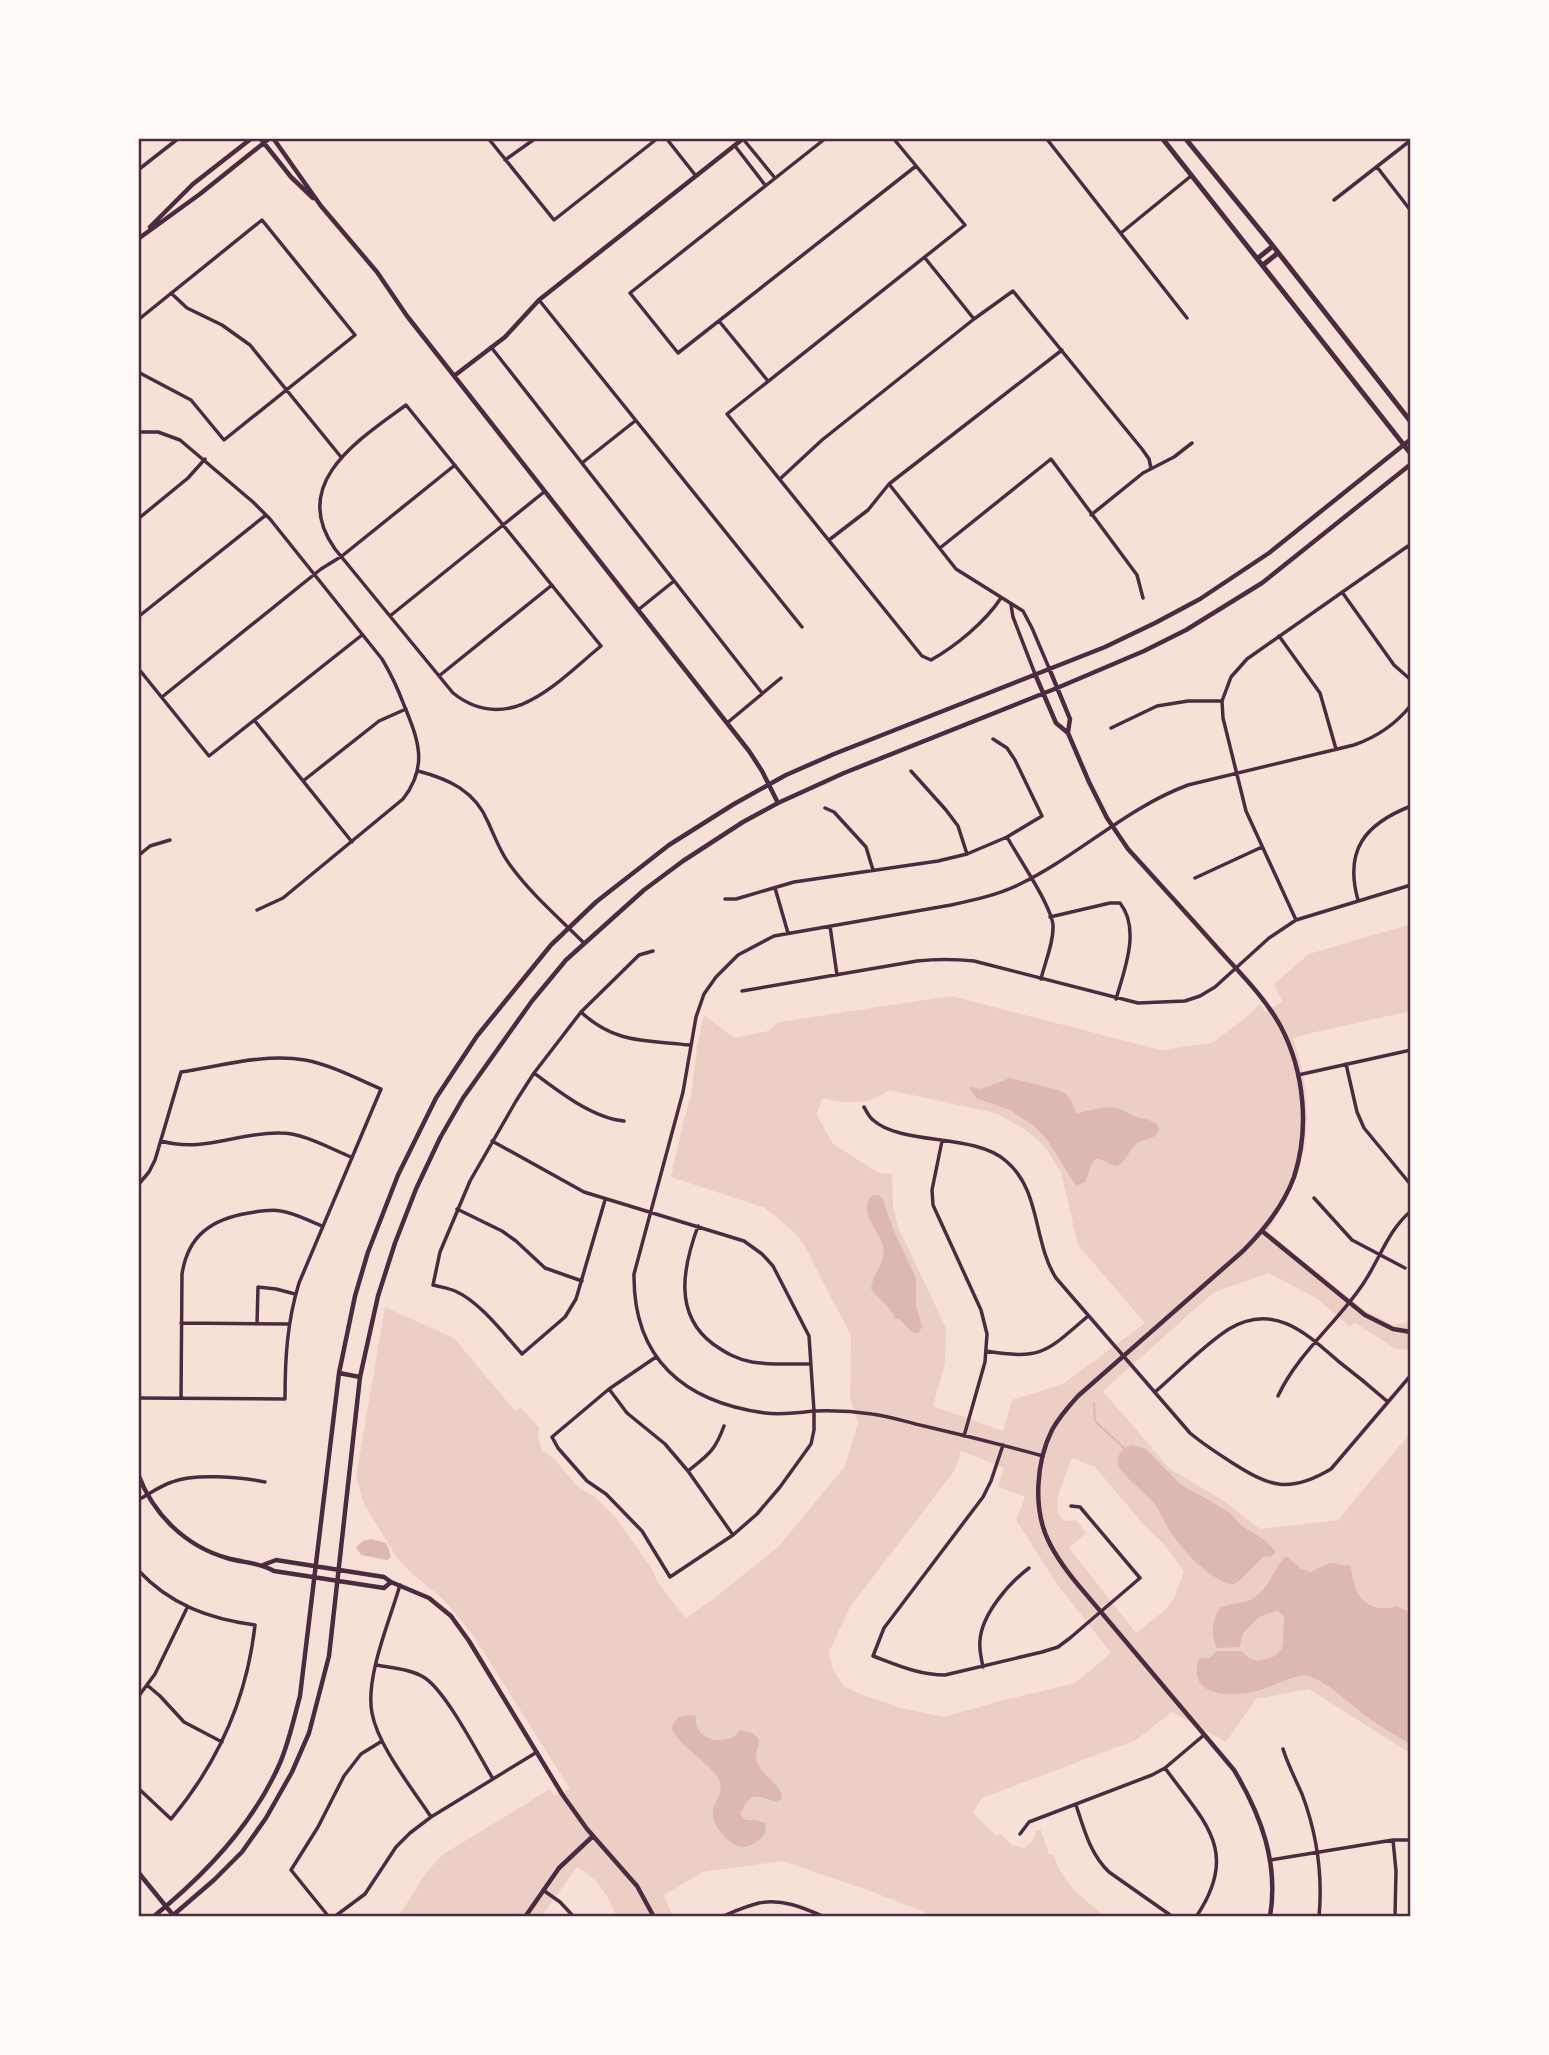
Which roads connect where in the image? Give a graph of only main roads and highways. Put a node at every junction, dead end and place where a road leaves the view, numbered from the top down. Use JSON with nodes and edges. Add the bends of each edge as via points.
{"nodes":[{"id":1,"x":1162,"y":138,"type":"edge"},
{"id":2,"x":1185,"y":138,"type":"edge"},
{"id":3,"x":1273,"y":246,"type":"junction"},
{"id":4,"x":1278,"y":253,"type":"junction"},
{"id":5,"x":1258,"y":258,"type":"junction"},
{"id":6,"x":1263,"y":265,"type":"junction"},
{"id":7,"x":1411,"y":422,"type":"edge"},
{"id":8,"x":1411,"y":454,"type":"edge"}],
"edges":[{"from":1,"to":5,"type":"main road"},
{"from":2,"to":3,"type":"main road"},
{"from":3,"to":4,"type":"main road"},
{"from":3,"to":5,"type":"main road"},
{"from":4,"to":6,"type":"main road"},
{"from":4,"to":7,"type":"main road"},
{"from":5,"to":6,"type":"main road"},
{"from":6,"to":8,"type":"main road"}]}
